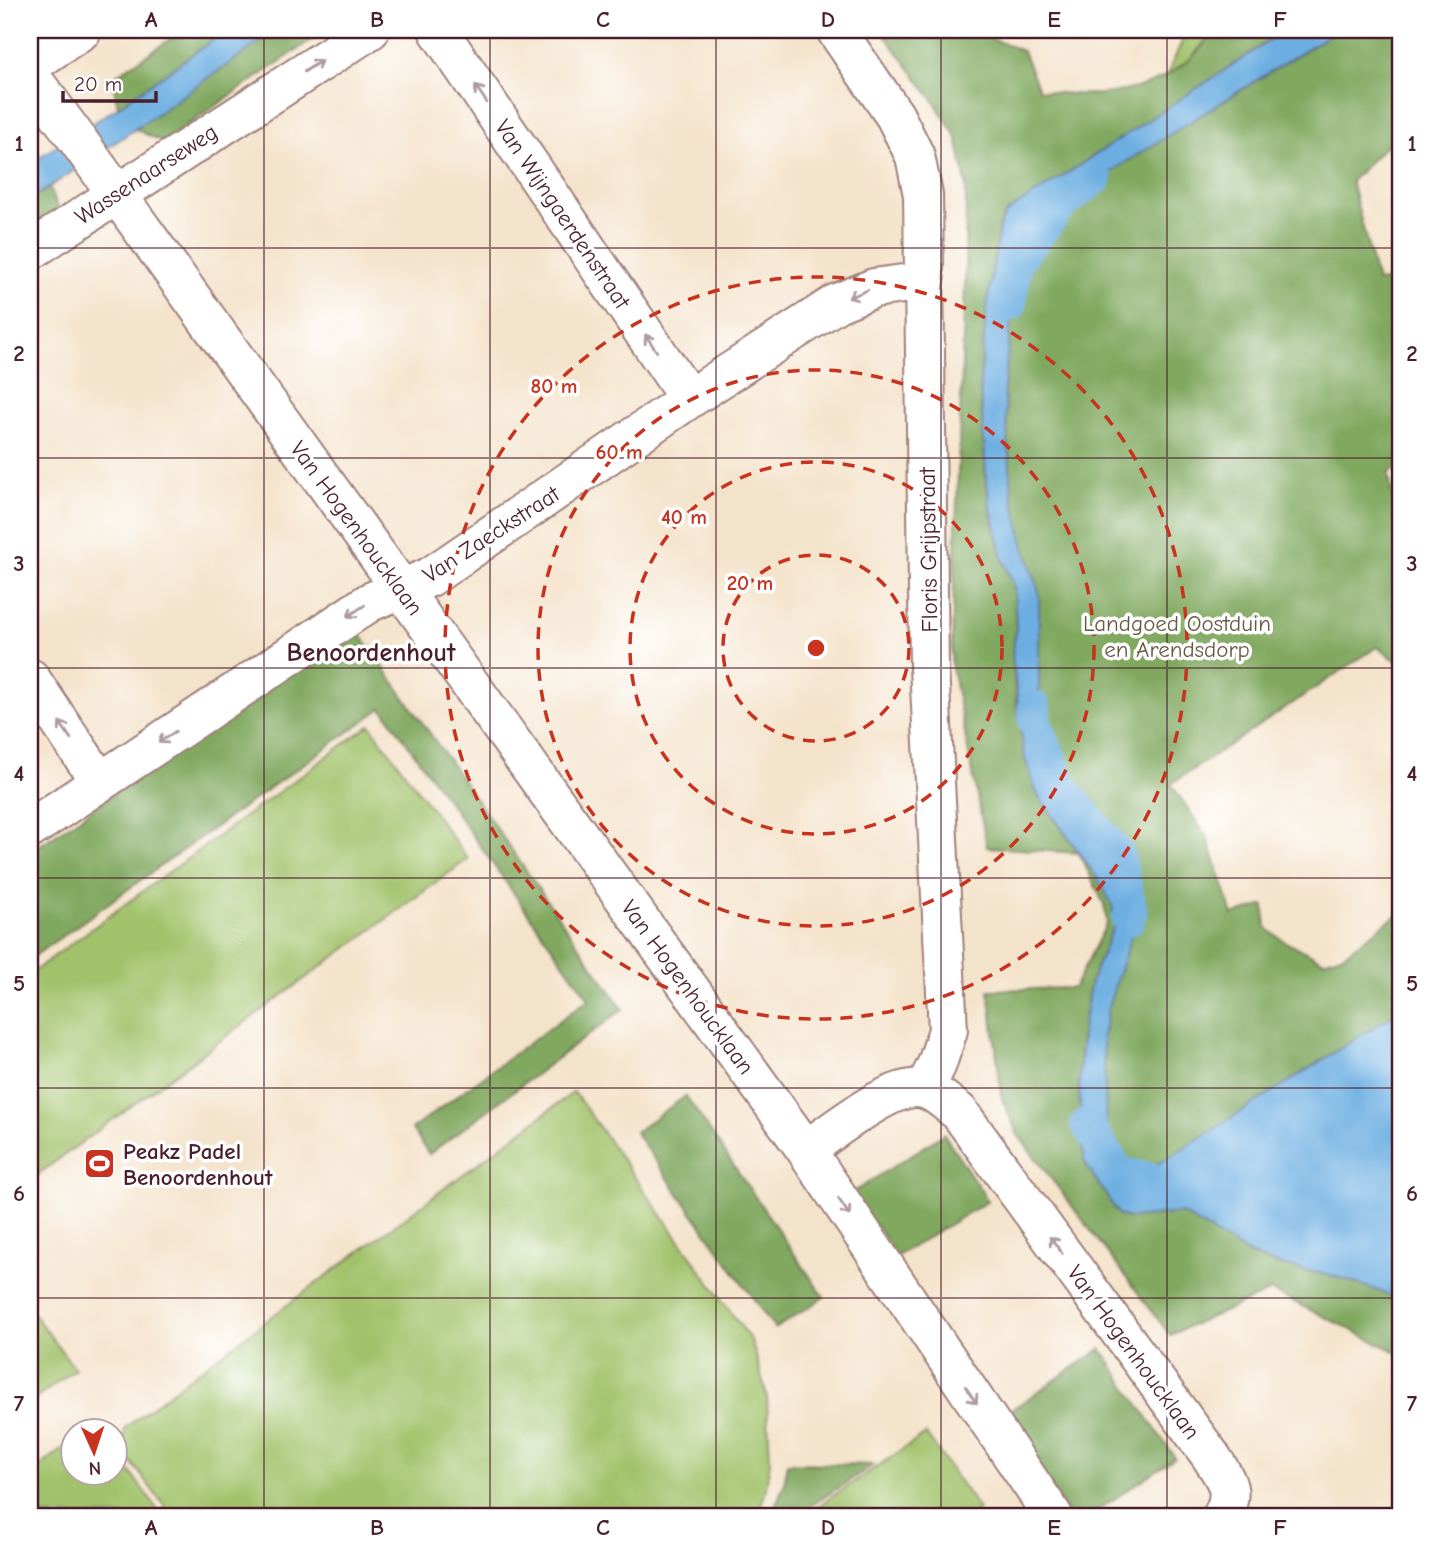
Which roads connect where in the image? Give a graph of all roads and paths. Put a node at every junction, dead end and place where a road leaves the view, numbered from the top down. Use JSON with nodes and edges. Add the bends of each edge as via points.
{"nodes":[{"id":1,"x":82,"y":30,"type":"edge"},
{"id":2,"x":370,"y":30,"type":"edge"},
{"id":3,"x":438,"y":30,"type":"edge"},
{"id":4,"x":835,"y":30,"type":"edge"},
{"id":5,"x":30,"y":65,"type":"edge"},
{"id":6,"x":30,"y":76,"type":"edge"},
{"id":7,"x":116,"y":193,"type":"junction"},
{"id":8,"x":30,"y":251,"type":"edge"},
{"id":9,"x":925,"y":281,"type":"junction"},
{"id":10,"x":689,"y":399,"type":"junction"},
{"id":11,"x":401,"y":590,"type":"junction"},
{"id":12,"x":30,"y":678,"type":"edge"},
{"id":13,"x":100,"y":782,"type":"junction"},
{"id":14,"x":30,"y":829,"type":"edge"},
{"id":15,"x":925,"y":1088,"type":"junction"},
{"id":16,"x":806,"y":1150,"type":"junction"},
{"id":17,"x":1237,"y":1512,"type":"edge"},
{"id":18,"x":1053,"y":1516,"type":"edge"}],
"edges":[{"from":1,"to":5,"type":"street"},
{"from":7,"to":2,"type":"street","name":"Wassenaarseweg","one_way":true},
{"from":10,"to":3,"type":"street","name":"Van Wijngaerdenstraat","one_way":true},
{"from":4,"to":9,"type":"street","name":"Floris Grijpstraat","via":[[895,116],[915,156],[923,195]]},
{"from":6,"to":7,"type":"street","name":"Van Hogenhoucklaan"},
{"from":7,"to":8,"type":"street","name":"Wassenaarseweg"},
{"from":7,"to":11,"type":"street","name":"Van Hogenhoucklaan"},
{"from":9,"to":10,"type":"street","name":"Van Zaeckstraat","one_way":true,"via":[[874,288],[837,303]]},
{"from":9,"to":15,"type":"street","name":"Floris Grijpstraat","via":[[929,667],[948,1030]]},
{"from":10,"to":11,"type":"street","name":"Van Zaeckstraat","via":[[430,577]]},
{"from":11,"to":13,"type":"street","name":"Van Zaeckstraat","one_way":true,"via":[[370,601]]},
{"from":11,"to":16,"type":"street","name":"Van Hogenhoucklaan"},
{"from":13,"to":12,"type":"street","one_way":true},
{"from":13,"to":14,"type":"street","name":"Van Zaeckstraat"},
{"from":15,"to":16,"type":"street","via":[[881,1098]]},
{"from":17,"to":15,"type":"street","name":"Van Hogenhoucklaan","one_way":true,"via":[[1209,1455],[959,1112]]},
{"from":16,"to":18,"type":"street","name":"Van Hogenhoucklaan","one_way":true}]}
